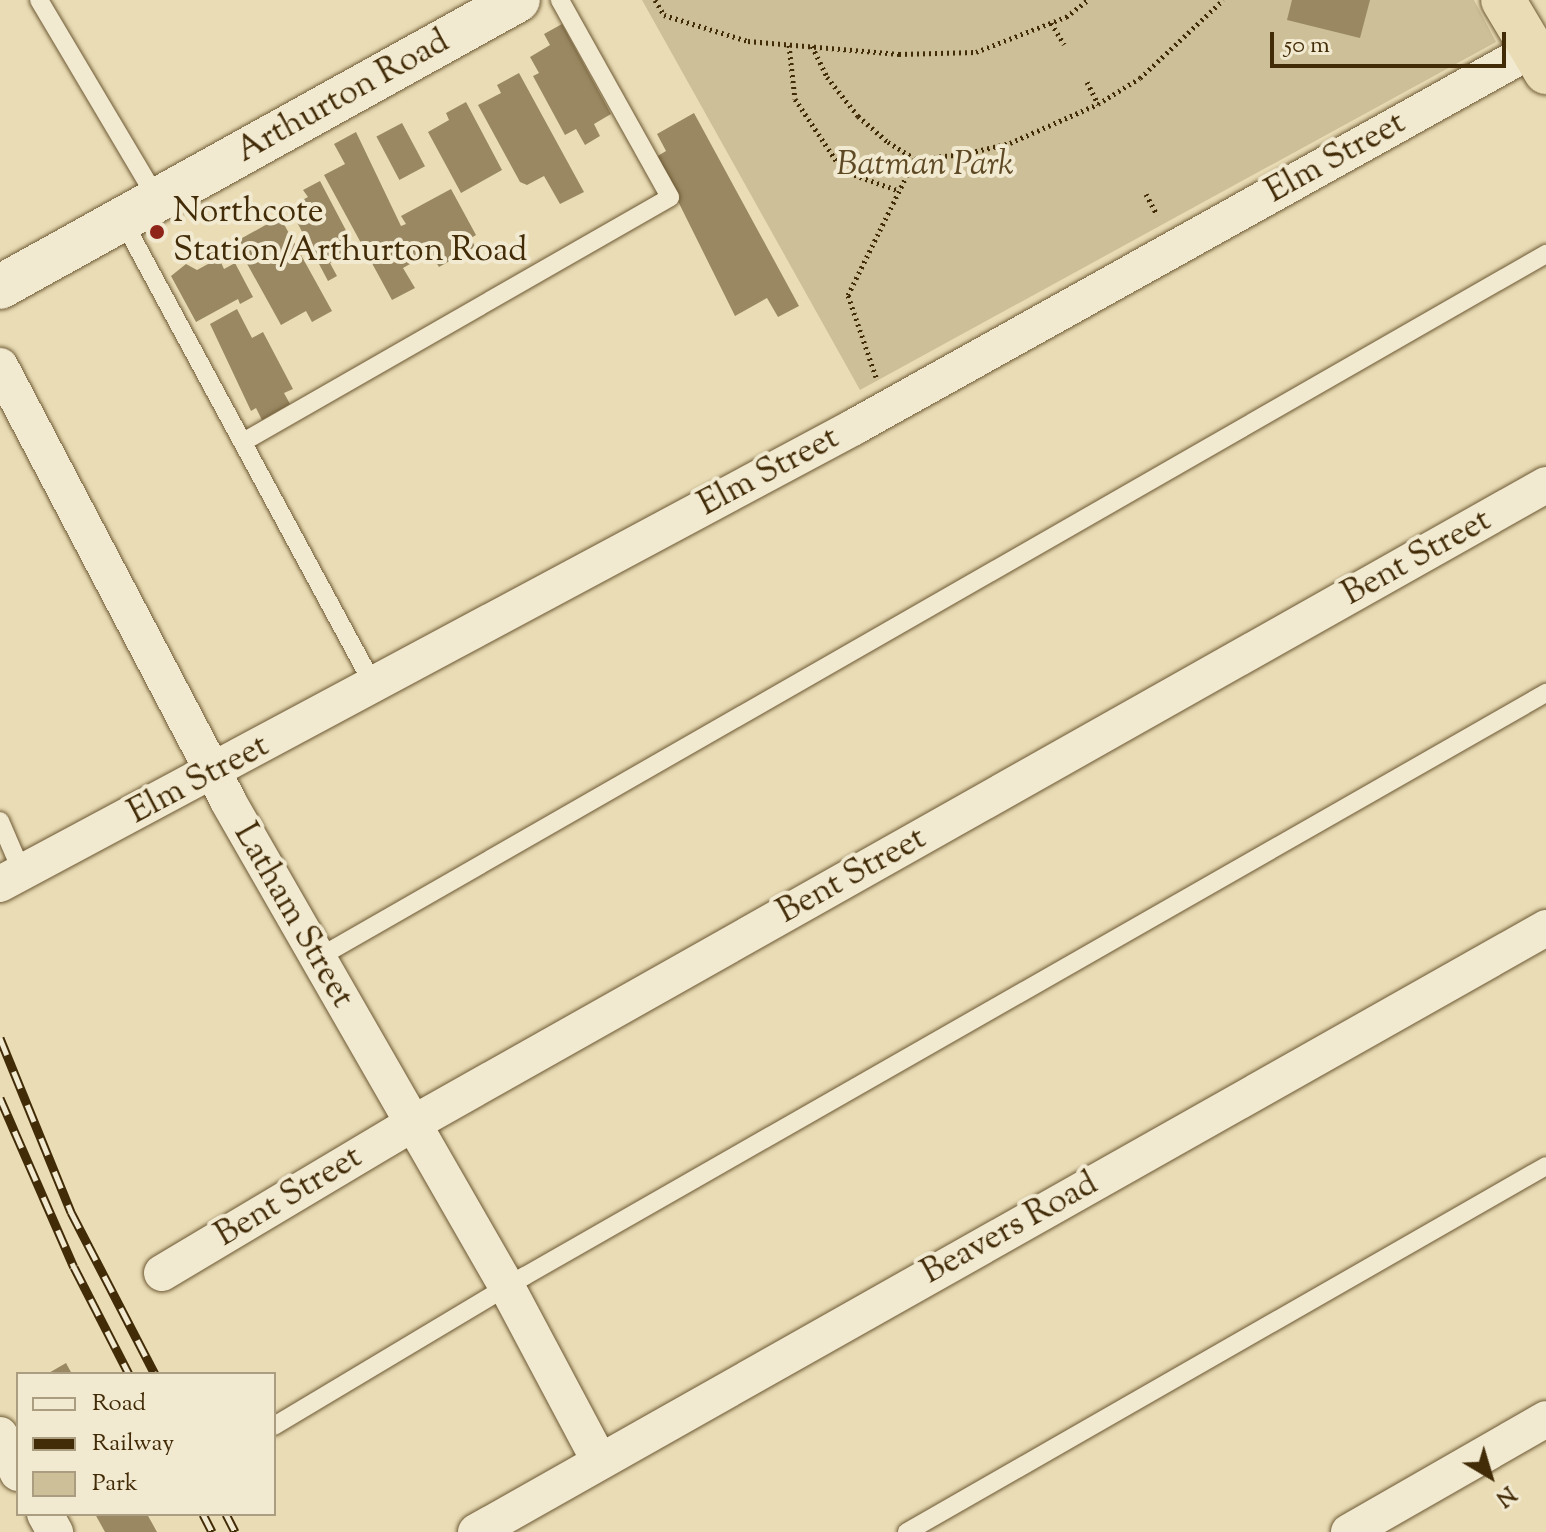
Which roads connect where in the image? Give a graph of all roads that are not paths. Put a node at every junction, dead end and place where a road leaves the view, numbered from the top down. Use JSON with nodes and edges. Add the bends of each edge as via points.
{"nodes":[{"id":1,"x":39,"y":0,"type":"edge"},
{"id":2,"x":518,"y":0,"type":"edge"},
{"id":3,"x":560,"y":0,"type":"edge"},
{"id":4,"x":1503,"y":0,"type":"edge"},
{"id":5,"x":1539,"y":61,"type":"edge"},
{"id":6,"x":140,"y":209,"type":"junction"},
{"id":7,"x":1546,"y":254,"type":"edge"},
{"id":8,"x":0,"y":287,"type":"edge"},
{"id":9,"x":0,"y":366,"type":"edge"},
{"id":10,"x":243,"y":442,"type":"junction"},
{"id":11,"x":1546,"y":485,"type":"edge"},
{"id":12,"x":373,"y":684,"type":"junction"},
{"id":13,"x":1546,"y":693,"type":"edge"},
{"id":14,"x":213,"y":774,"type":"junction"},
{"id":15,"x":0,"y":821,"type":"edge"},
{"id":16,"x":11,"y":878,"type":"edge"},
{"id":17,"x":1546,"y":928,"type":"edge"},
{"id":18,"x":316,"y":959,"type":"junction"},
{"id":19,"x":414,"y":1123,"type":"junction"},
{"id":20,"x":1546,"y":1166,"type":"edge"},
{"id":21,"x":162,"y":1273,"type":"dead end"},
{"id":22,"x":507,"y":1287,"type":"junction"},
{"id":23,"x":1546,"y":1419,"type":"edge"},
{"id":24,"x":276,"y":1425,"type":"edge"},
{"id":25,"x":0,"y":1435,"type":"edge"},
{"id":26,"x":599,"y":1460,"type":"junction"},
{"id":27,"x":16,"y":1469,"type":"edge"},
{"id":28,"x":476,"y":1532,"type":"edge"},
{"id":29,"x":907,"y":1532,"type":"edge"},
{"id":30,"x":1349,"y":1532,"type":"edge"}],
"edges":[{"from":1,"to":6,"type":"lane"},
{"from":2,"to":6,"type":"street","name":"Arthurton Road"},
{"from":3,"to":10,"type":"lane","via":[[670,197]]},
{"from":4,"to":5,"type":"highway"},
{"from":5,"to":12,"type":"street","name":"Elm Street"},
{"from":6,"to":8,"type":"street","name":"Arthurton Road"},
{"from":6,"to":10,"type":"lane"},
{"from":7,"to":18,"type":"lane"},
{"from":9,"to":14,"type":"street","name":"Latham Street"},
{"from":10,"to":12,"type":"lane"},
{"from":11,"to":19,"type":"street","name":"Bent Street"},
{"from":12,"to":14,"type":"street","name":"Elm Street"},
{"from":13,"to":22,"type":"lane"},
{"from":14,"to":16,"type":"street","name":"Elm Street"},
{"from":14,"to":18,"type":"street","name":"Latham Street"},
{"from":15,"to":16,"type":"lane"},
{"from":17,"to":26,"type":"street","name":"Beavers Road"},
{"from":18,"to":19,"type":"street","name":"Latham Street"},
{"from":19,"to":21,"type":"street","name":"Bent Street"},
{"from":19,"to":22,"type":"street","name":"Latham Street"},
{"from":20,"to":29,"type":"lane"},
{"from":22,"to":24,"type":"lane"},
{"from":22,"to":26,"type":"street","name":"Latham Street"},
{"from":23,"to":30,"type":"street"},
{"from":25,"to":27,"type":"street"},
{"from":26,"to":28,"type":"street","name":"Beavers Road"}]}
